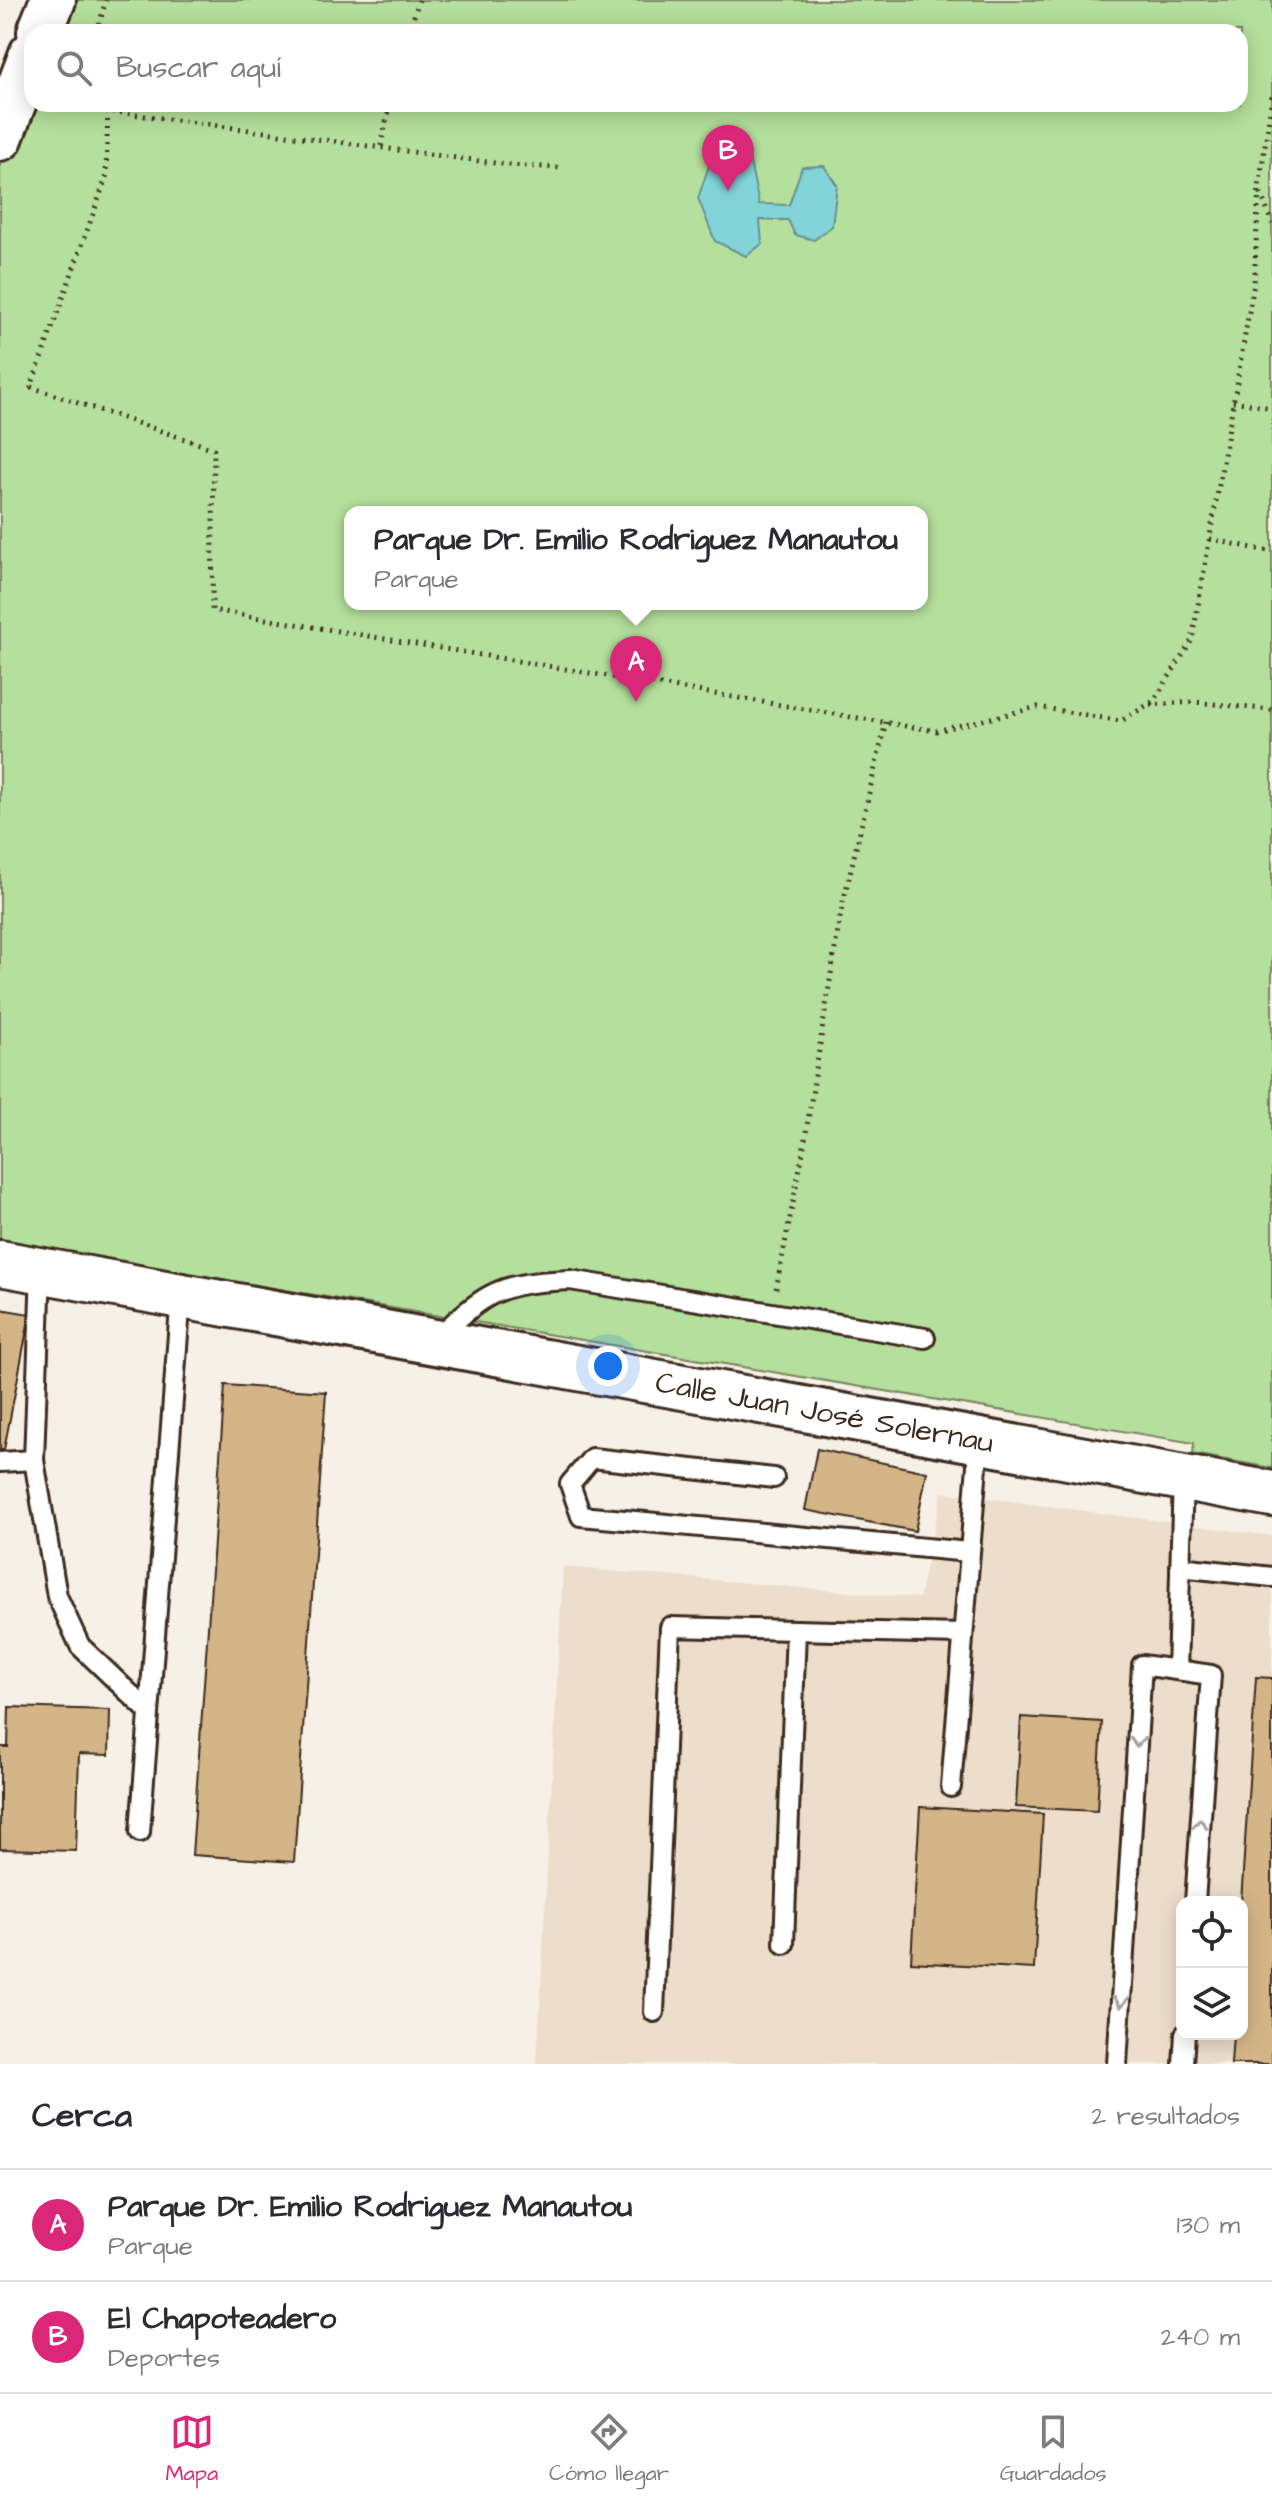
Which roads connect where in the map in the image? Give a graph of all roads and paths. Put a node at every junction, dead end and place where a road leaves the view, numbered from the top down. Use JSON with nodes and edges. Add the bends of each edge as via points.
{"nodes":[{"id":1,"x":53,"y":0,"type":"edge"},
{"id":2,"x":106,"y":0,"type":"edge"},
{"id":3,"x":419,"y":0,"type":"edge"},
{"id":4,"x":43,"y":24,"type":"edge"},
{"id":5,"x":99,"y":24,"type":"edge"},
{"id":6,"x":412,"y":24,"type":"edge"},
{"id":7,"x":24,"y":75,"type":"edge"},
{"id":8,"x":1272,"y":96,"type":"edge"},
{"id":9,"x":108,"y":112,"type":"edge"},
{"id":10,"x":143,"y":112,"type":"edge"},
{"id":11,"x":388,"y":112,"type":"edge"},
{"id":12,"x":0,"y":138,"type":"edge"},
{"id":13,"x":381,"y":146,"type":"junction"},
{"id":14,"x":561,"y":168,"type":"dead end"},
{"id":15,"x":1259,"y":188,"type":"junction"},
{"id":16,"x":1272,"y":224,"type":"edge"},
{"id":17,"x":1233,"y":401,"type":"junction"},
{"id":18,"x":1272,"y":408,"type":"edge"},
{"id":19,"x":1210,"y":539,"type":"junction"},
{"id":20,"x":1272,"y":552,"type":"edge"},
{"id":21,"x":1147,"y":706,"type":"junction"},
{"id":22,"x":1272,"y":710,"type":"edge"},
{"id":23,"x":886,"y":722,"type":"junction"},
{"id":24,"x":21,"y":1266,"type":"edge"},
{"id":25,"x":181,"y":1295,"type":"junction"},
{"id":26,"x":771,"y":1313,"type":"junction"},
{"id":27,"x":925,"y":1338,"type":"dead end"},
{"id":28,"x":433,"y":1341,"type":"junction"},
{"id":29,"x":979,"y":1441,"type":"junction"},
{"id":30,"x":34,"y":1460,"type":"junction"},
{"id":31,"x":0,"y":1462,"type":"edge"},
{"id":32,"x":774,"y":1478,"type":"dead end"},
{"id":33,"x":1183,"y":1479,"type":"junction"},
{"id":34,"x":1272,"y":1494,"type":"edge"},
{"id":35,"x":969,"y":1552,"type":"junction"},
{"id":36,"x":1180,"y":1567,"type":"junction"},
{"id":37,"x":1272,"y":1577,"type":"edge"},
{"id":38,"x":796,"y":1630,"type":"junction"},
{"id":39,"x":961,"y":1634,"type":"junction"},
{"id":40,"x":1177,"y":1670,"type":"junction"},
{"id":41,"x":147,"y":1710,"type":"junction"},
{"id":42,"x":951,"y":1787,"type":"dead end"},
{"id":43,"x":140,"y":1832,"type":"dead end"},
{"id":44,"x":1195,"y":1896,"type":"edge"},
{"id":45,"x":784,"y":1944,"type":"dead end"},
{"id":46,"x":654,"y":2012,"type":"dead end"},
{"id":47,"x":1185,"y":2040,"type":"edge"},
{"id":48,"x":1117,"y":2064,"type":"edge"},
{"id":49,"x":1183,"y":2064,"type":"edge"}],
"edges":[{"from":1,"to":4,"type":"street"},
{"from":2,"to":5,"type":"path"},
{"from":3,"to":6,"type":"path"},
{"from":7,"to":12,"type":"street"},
{"from":8,"to":15,"type":"path"},
{"from":9,"to":23,"type":"path","via":[[106,178],[31,387],[214,449],[212,610]]},
{"from":10,"to":13,"type":"path"},
{"from":11,"to":13,"type":"path"},
{"from":13,"to":14,"type":"path"},
{"from":15,"to":16,"type":"path"},
{"from":15,"to":17,"type":"path","via":[[1254,283]]},
{"from":17,"to":18,"type":"path"},
{"from":17,"to":19,"type":"path"},
{"from":19,"to":20,"type":"path"},
{"from":19,"to":21,"type":"path","via":[[1192,640]]},
{"from":21,"to":22,"type":"path","via":[[1194,702]]},
{"from":21,"to":23,"type":"path","via":[[1121,721],[1038,707],[936,731]]},
{"from":23,"to":26,"type":"path","via":[[841,911]]},
{"from":24,"to":25,"type":"street","name":"Calle Juan José Solernau"},
{"from":24,"to":30,"type":"lane"},
{"from":25,"to":28,"type":"street","name":"Calle Juan José Solernau"},
{"from":25,"to":41,"type":"lane"},
{"from":26,"to":27,"type":"lane"},
{"from":26,"to":28,"type":"lane","via":[[570,1280],[520,1282],[476,1301]]},
{"from":28,"to":29,"type":"street","name":"Calle Juan José Solernau"},
{"from":29,"to":33,"type":"street","name":"Calle Juan José Solernau"},
{"from":29,"to":35,"type":"lane"},
{"from":30,"to":31,"type":"lane"},
{"from":30,"to":41,"type":"lane","via":[[57,1596],[80,1646]]},
{"from":32,"to":35,"type":"lane","via":[[592,1458],[570,1484],[581,1516]]},
{"from":33,"to":34,"type":"street","name":"Calle Juan José Solernau"},
{"from":33,"to":36,"type":"lane"},
{"from":35,"to":39,"type":"lane"},
{"from":36,"to":37,"type":"lane"},
{"from":36,"to":40,"type":"lane"},
{"from":38,"to":39,"type":"lane"},
{"from":38,"to":45,"type":"lane"},
{"from":38,"to":46,"type":"lane","via":[[670,1627]]},
{"from":39,"to":42,"type":"lane"},
{"from":44,"to":40,"type":"lane","one_way":true,"via":[[1211,1675]]},
{"from":40,"to":48,"type":"lane","one_way":true,"via":[[1142,1665]]},
{"from":41,"to":43,"type":"lane"},
{"from":47,"to":49,"type":"lane"}]}
